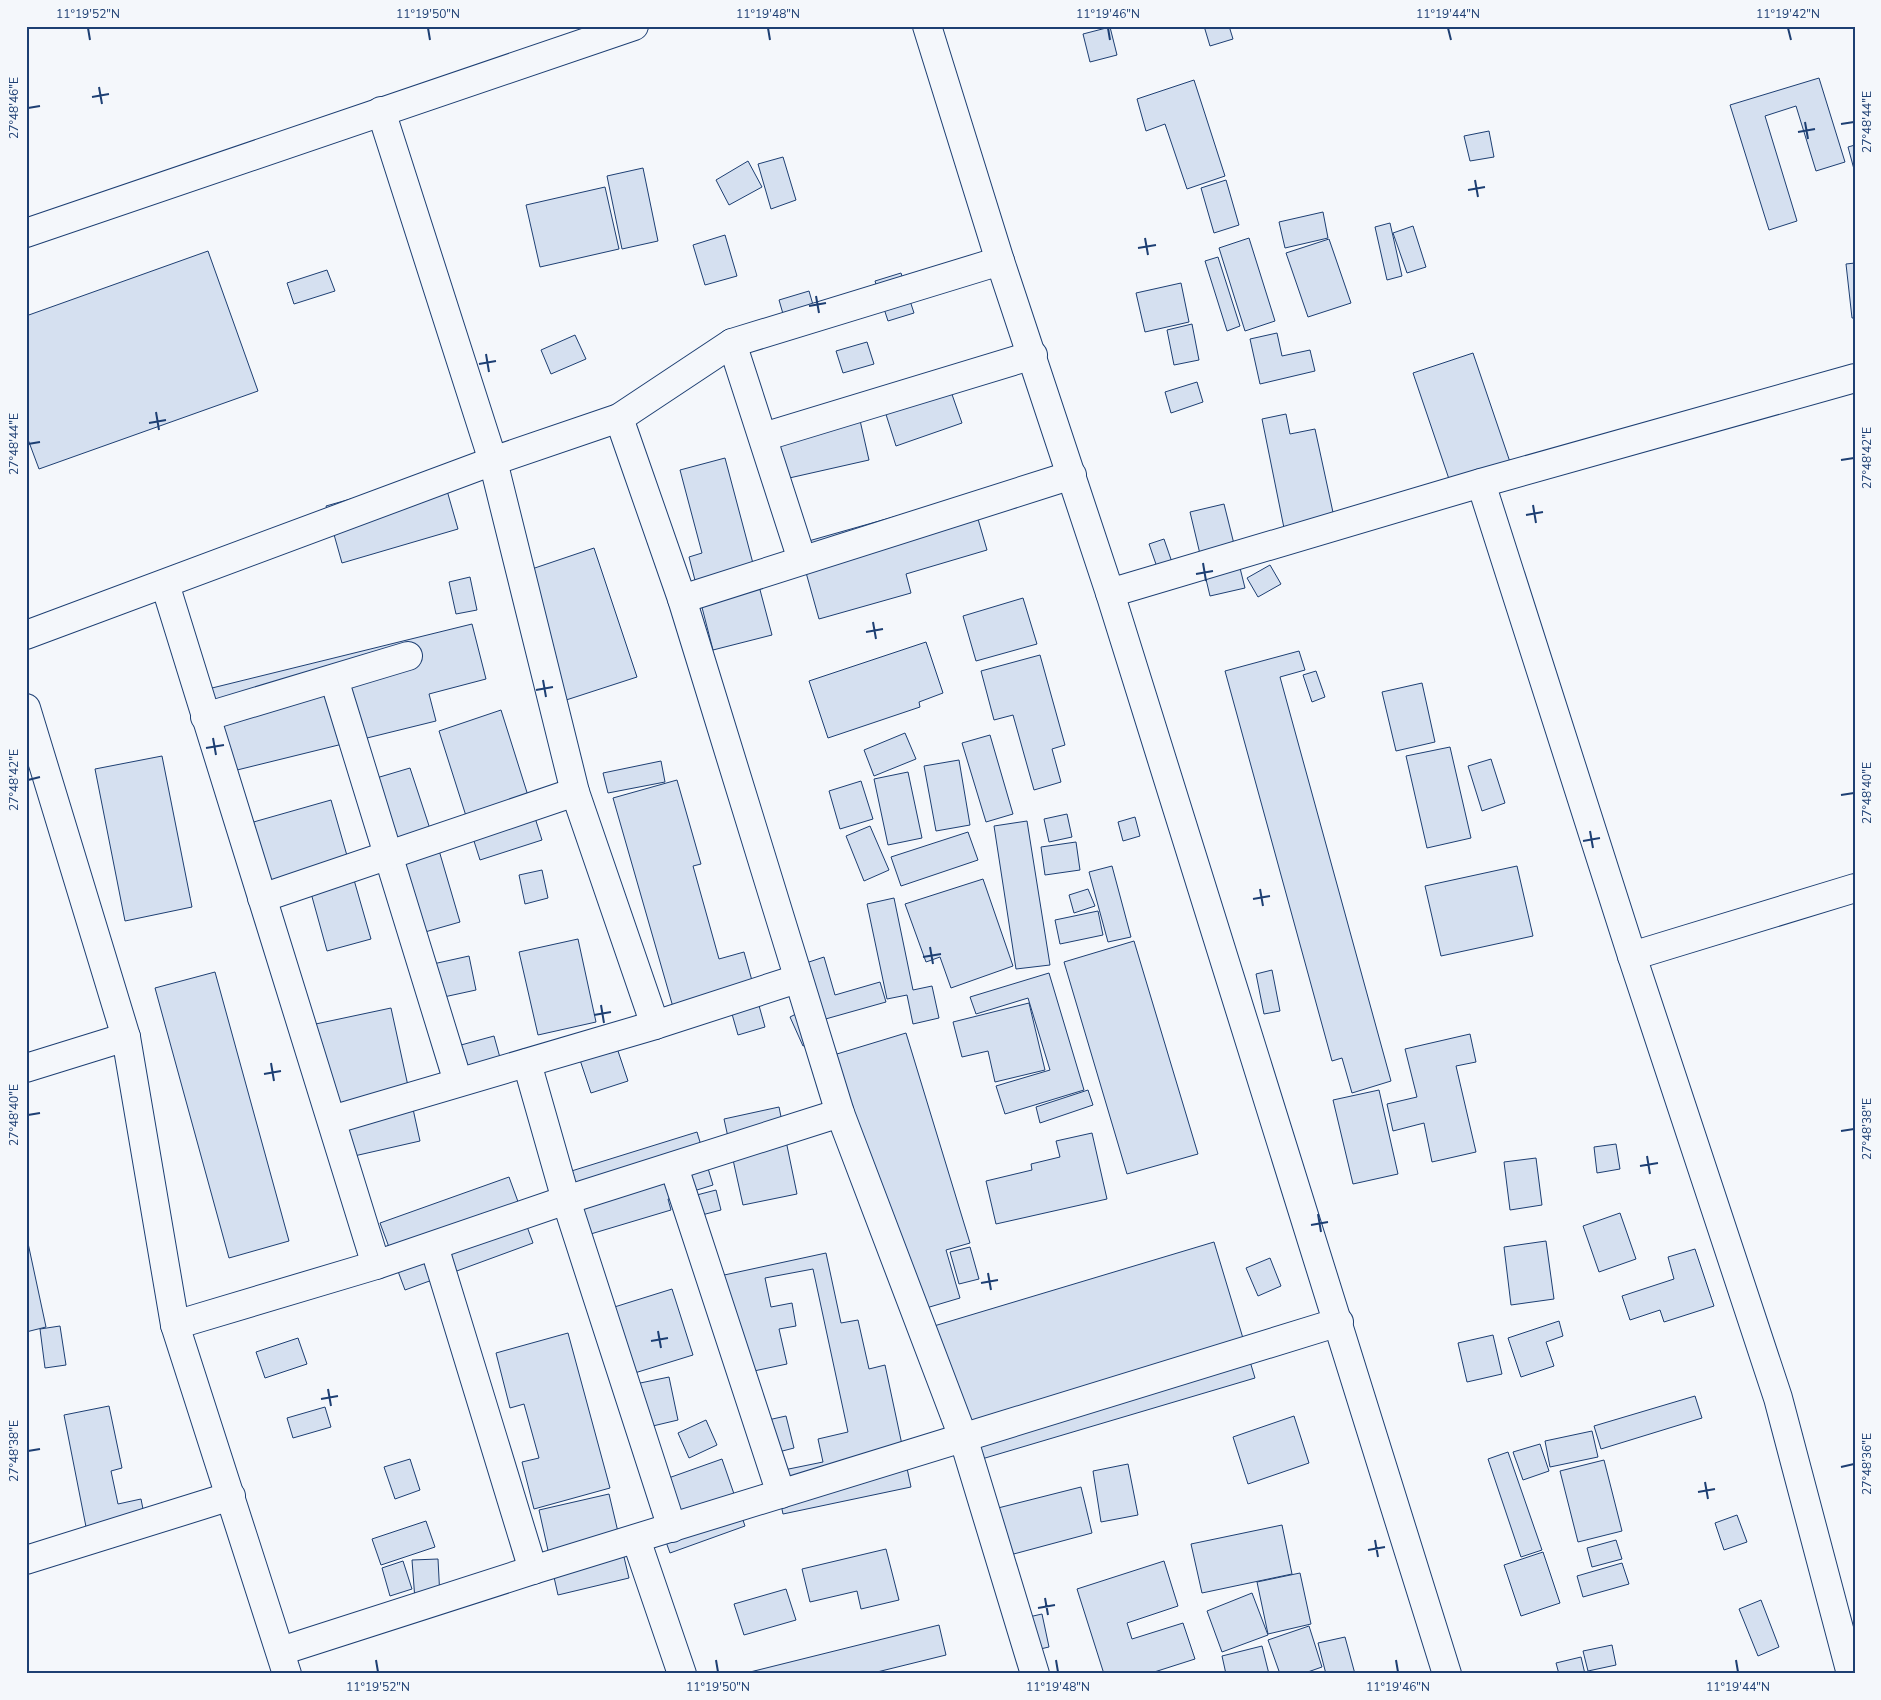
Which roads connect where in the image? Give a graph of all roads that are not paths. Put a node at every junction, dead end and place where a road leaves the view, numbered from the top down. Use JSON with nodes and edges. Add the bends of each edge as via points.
{"nodes":[{"id":1,"x":634,"y":26,"type":"edge"},
{"id":2,"x":928,"y":26,"type":"edge"},
{"id":3,"x":381,"y":110,"type":"junction"},
{"id":4,"x":26,"y":233,"type":"edge"},
{"id":5,"x":1000,"y":261,"type":"junction"},
{"id":6,"x":732,"y":343,"type":"junction"},
{"id":7,"x":1033,"y":355,"type":"junction"},
{"id":8,"x":1855,"y":378,"type":"edge"},
{"id":9,"x":619,"y":418,"type":"junction"},
{"id":10,"x":763,"y":437,"type":"junction"},
{"id":11,"x":493,"y":461,"type":"junction"},
{"id":12,"x":1072,"y":475,"type":"junction"},
{"id":13,"x":1481,"y":483,"type":"junction"},
{"id":14,"x":802,"y":560,"type":"junction"},
{"id":15,"x":165,"y":584,"type":"junction"},
{"id":16,"x":1110,"y":593,"type":"junction"},
{"id":17,"x":682,"y":599,"type":"junction"},
{"id":18,"x":26,"y":635,"type":"edge"},
{"id":19,"x":408,"y":656,"type":"dead end"},
{"id":20,"x":334,"y":679,"type":"junction"},
{"id":21,"x":26,"y":708,"type":"edge"},
{"id":22,"x":205,"y":717,"type":"junction"},
{"id":23,"x":576,"y":792,"type":"junction"},
{"id":24,"x":388,"y":855,"type":"junction"},
{"id":25,"x":1855,"y":888,"type":"edge"},
{"id":26,"x":262,"y":898,"type":"junction"},
{"id":27,"x":1632,"y":956,"type":"junction"},
{"id":28,"x":797,"y":979,"type":"junction"},
{"id":29,"x":654,"y":1025,"type":"junction"},
{"id":30,"x":126,"y":1037,"type":"junction"},
{"id":31,"x":527,"y":1063,"type":"junction"},
{"id":32,"x":26,"y":1068,"type":"edge"},
{"id":33,"x":458,"y":1082,"type":"junction"},
{"id":34,"x":840,"y":1113,"type":"junction"},
{"id":35,"x":332,"y":1120,"type":"junction"},
{"id":36,"x":674,"y":1167,"type":"junction"},
{"id":37,"x":566,"y":1200,"type":"junction"},
{"id":38,"x":434,"y":1246,"type":"junction"},
{"id":39,"x":376,"y":1265,"type":"junction"},
{"id":40,"x":1339,"y":1322,"type":"junction"},
{"id":41,"x":175,"y":1325,"type":"junction"},
{"id":42,"x":964,"y":1436,"type":"junction"},
{"id":43,"x":781,"y":1494,"type":"junction"},
{"id":44,"x":232,"y":1496,"type":"junction"},
{"id":45,"x":672,"y":1528,"type":"junction"},
{"id":46,"x":636,"y":1539,"type":"junction"},
{"id":47,"x":26,"y":1560,"type":"edge"},
{"id":48,"x":533,"y":1570,"type":"junction"},
{"id":49,"x":284,"y":1662,"type":"edge"},
{"id":50,"x":682,"y":1674,"type":"edge"},
{"id":51,"x":1035,"y":1674,"type":"edge"},
{"id":52,"x":1447,"y":1674,"type":"edge"},
{"id":53,"x":1851,"y":1674,"type":"edge"}],
"edges":[{"from":1,"to":3,"type":"street"},
{"from":2,"to":5,"type":"street"},
{"from":3,"to":4,"type":"street"},
{"from":3,"to":11,"type":"street"},
{"from":5,"to":6,"type":"street"},
{"from":5,"to":7,"type":"street"},
{"from":6,"to":9,"type":"street"},
{"from":6,"to":10,"type":"street"},
{"from":7,"to":10,"type":"street"},
{"from":7,"to":12,"type":"street"},
{"from":8,"to":13,"type":"street"},
{"from":9,"to":11,"type":"street"},
{"from":9,"to":17,"type":"street"},
{"from":10,"to":14,"type":"street"},
{"from":11,"to":15,"type":"street"},
{"from":11,"to":23,"type":"street"},
{"from":12,"to":14,"type":"street"},
{"from":12,"to":16,"type":"street"},
{"from":13,"to":16,"type":"street"},
{"from":13,"to":27,"type":"street"},
{"from":14,"to":17,"type":"street"},
{"from":15,"to":18,"type":"street"},
{"from":15,"to":22,"type":"street"},
{"from":16,"to":40,"type":"street"},
{"from":17,"to":28,"type":"street"},
{"from":19,"to":20,"type":"street"},
{"from":20,"to":22,"type":"street"},
{"from":20,"to":24,"type":"street"},
{"from":21,"to":30,"type":"street"},
{"from":22,"to":26,"type":"street"},
{"from":23,"to":24,"type":"street"},
{"from":23,"to":29,"type":"street"},
{"from":24,"to":26,"type":"street"},
{"from":24,"to":33,"type":"street"},
{"from":25,"to":27,"type":"street"},
{"from":26,"to":35,"type":"street"},
{"from":27,"to":53,"type":"street","via":[[1778,1398]]},
{"from":28,"to":29,"type":"street"},
{"from":28,"to":34,"type":"street"},
{"from":29,"to":31,"type":"street"},
{"from":30,"to":32,"type":"street"},
{"from":30,"to":41,"type":"street"},
{"from":31,"to":33,"type":"street"},
{"from":31,"to":37,"type":"street"},
{"from":33,"to":35,"type":"street"},
{"from":34,"to":36,"type":"street"},
{"from":34,"to":42,"type":"street"},
{"from":35,"to":39,"type":"street"},
{"from":36,"to":37,"type":"street"},
{"from":36,"to":43,"type":"street"},
{"from":37,"to":38,"type":"street"},
{"from":37,"to":45,"type":"street"},
{"from":38,"to":39,"type":"street"},
{"from":38,"to":48,"type":"street"},
{"from":39,"to":41,"type":"street"},
{"from":40,"to":42,"type":"street"},
{"from":40,"to":52,"type":"street"},
{"from":41,"to":44,"type":"street"},
{"from":42,"to":43,"type":"street"},
{"from":42,"to":51,"type":"street"},
{"from":43,"to":45,"type":"street"},
{"from":44,"to":47,"type":"street"},
{"from":44,"to":49,"type":"street"},
{"from":45,"to":46,"type":"street"},
{"from":46,"to":48,"type":"street"},
{"from":46,"to":50,"type":"street"},
{"from":48,"to":49,"type":"street"}]}
